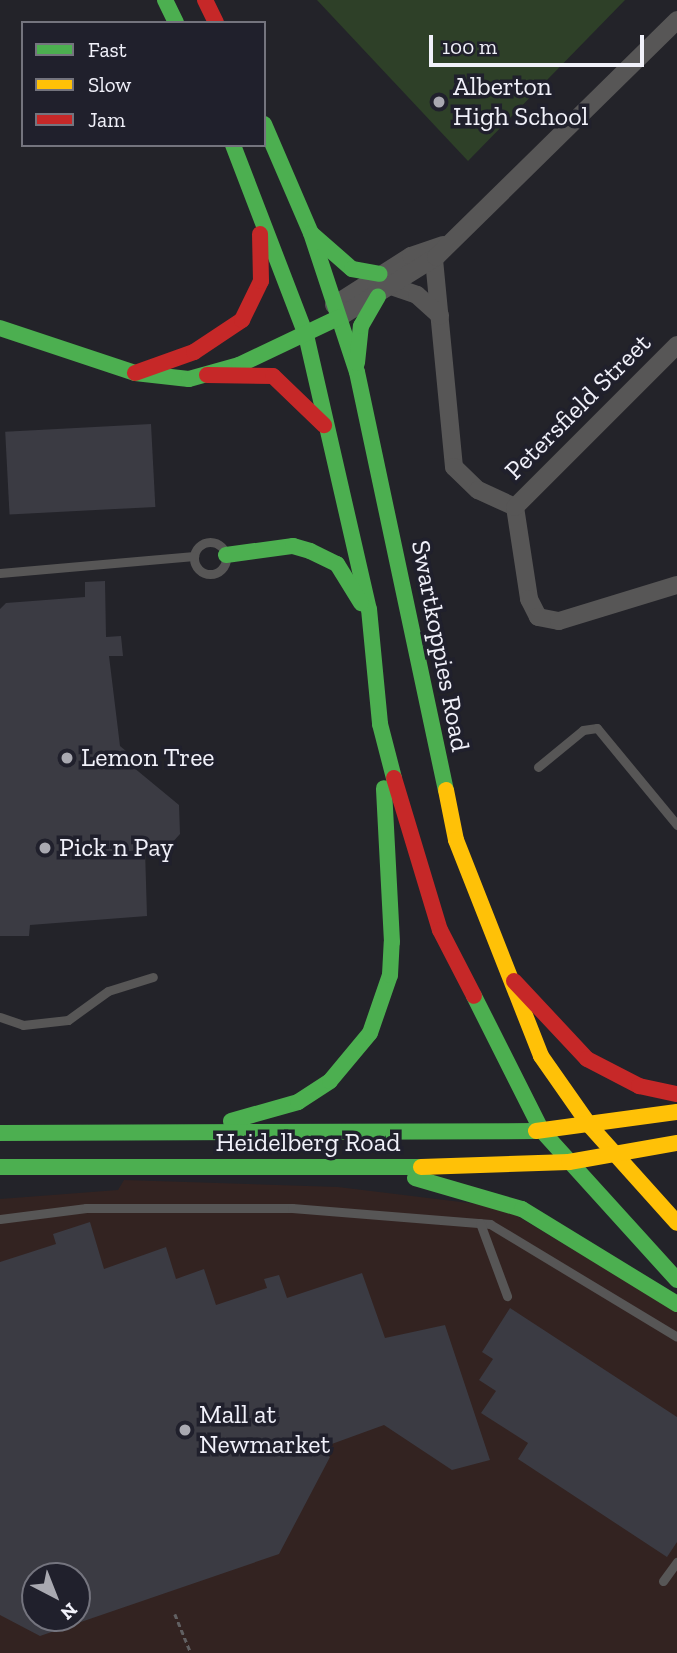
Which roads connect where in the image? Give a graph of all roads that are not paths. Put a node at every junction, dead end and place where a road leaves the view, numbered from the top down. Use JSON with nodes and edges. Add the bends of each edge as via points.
{"nodes":[{"id":1,"x":164,"y":0,"type":"edge"},
{"id":2,"x":205,"y":0,"type":"edge"},
{"id":3,"x":677,"y":20,"type":"edge"},
{"id":4,"x":175,"y":21,"type":"edge"},
{"id":5,"x":215,"y":21,"type":"edge"},
{"id":6,"x":266,"y":129,"type":"edge"},
{"id":7,"x":234,"y":147,"type":"edge"},
{"id":8,"x":253,"y":190,"type":"junction"},
{"id":9,"x":311,"y":233,"type":"junction"},
{"id":10,"x":435,"y":253,"type":"junction"},
{"id":11,"x":380,"y":274,"type":"junction"},
{"id":12,"x":394,"y":287,"type":"junction"},
{"id":13,"x":379,"y":297,"type":"junction"},
{"id":14,"x":336,"y":311,"type":"junction"},
{"id":15,"x":440,"y":316,"type":"junction"},
{"id":16,"x":0,"y":328,"type":"edge"},
{"id":17,"x":305,"y":330,"type":"junction"},
{"id":18,"x":677,"y":345,"type":"edge"},
{"id":19,"x":357,"y":372,"type":"junction"},
{"id":20,"x":135,"y":373,"type":"junction"},
{"id":21,"x":207,"y":375,"type":"junction"},
{"id":22,"x":329,"y":432,"type":"junction"},
{"id":23,"x":515,"y":507,"type":"junction"},
{"id":24,"x":226,"y":555,"type":"junction"},
{"id":25,"x":194,"y":556,"type":"junction"},
{"id":26,"x":0,"y":573,"type":"edge"},
{"id":27,"x":677,"y":586,"type":"edge"},
{"id":28,"x":372,"y":638,"type":"junction"},
{"id":29,"x":380,"y":724,"type":"junction"},
{"id":30,"x":538,"y":767,"type":"dead end"},
{"id":31,"x":677,"y":825,"type":"edge"},
{"id":32,"x":505,"y":972,"type":"junction"},
{"id":33,"x":153,"y":977,"type":"dead end"},
{"id":34,"x":0,"y":1017,"type":"edge"},
{"id":35,"x":677,"y":1094,"type":"edge"},
{"id":36,"x":677,"y":1112,"type":"edge"},
{"id":37,"x":590,"y":1126,"type":"junction"},
{"id":38,"x":183,"y":1132,"type":"junction"},
{"id":39,"x":542,"y":1132,"type":"junction"},
{"id":40,"x":0,"y":1133,"type":"edge"},
{"id":41,"x":677,"y":1143,"type":"edge"},
{"id":42,"x":615,"y":1155,"type":"junction"},
{"id":43,"x":569,"y":1162,"type":"junction"},
{"id":44,"x":372,"y":1167,"type":"junction"},
{"id":45,"x":0,"y":1169,"type":"edge"},
{"id":46,"x":0,"y":1219,"type":"edge"},
{"id":47,"x":480,"y":1223,"type":"junction"},
{"id":48,"x":677,"y":1223,"type":"edge"},
{"id":49,"x":677,"y":1280,"type":"edge"},
{"id":50,"x":507,"y":1296,"type":"dead end"},
{"id":51,"x":677,"y":1304,"type":"edge"},
{"id":52,"x":677,"y":1337,"type":"edge"},
{"id":53,"x":677,"y":1562,"type":"edge"},
{"id":54,"x":663,"y":1581,"type":"dead end"}],
"edges":[{"from":1,"to":4,"type":"main road"},
{"from":2,"to":5,"type":"main road"},
{"from":3,"to":10,"type":"street","via":[[453,241]]},
{"from":6,"to":9,"type":"main road","name":"Swartkoppies Road"},
{"from":7,"to":8,"type":"main road"},
{"from":8,"to":17,"type":"main road"},
{"from":8,"to":20,"type":"main road","via":[[263,264],[251,307],[216,340]]},
{"from":9,"to":11,"type":"main road","via":[[352,269]]},
{"from":9,"to":14,"type":"main road","name":"Swartkoppies Road"},
{"from":10,"to":11,"type":"street"},
{"from":10,"to":12,"type":"street"},
{"from":10,"to":15,"type":"street"},
{"from":11,"to":14,"type":"street"},
{"from":12,"to":13,"type":"street"},
{"from":12,"to":15,"type":"street","via":[[417,295]]},
{"from":13,"to":14,"type":"street"},
{"from":13,"to":19,"type":"main road","via":[[361,326]]},
{"from":14,"to":17,"type":"main road"},
{"from":14,"to":19,"type":"main road","name":"Swartkoppies Road"},
{"from":15,"to":23,"type":"street","via":[[454,467],[478,491]]},
{"from":16,"to":20,"type":"main road"},
{"from":17,"to":21,"type":"main road"},
{"from":17,"to":22,"type":"main road"},
{"from":18,"to":23,"type":"street","name":"Petersfield Street"},
{"from":19,"to":32,"type":"main road","name":"Swartkoppies Road","via":[[456,840]]},
{"from":20,"to":21,"type":"main road","via":[[169,379]]},
{"from":21,"to":22,"type":"main road","via":[[272,376]]},
{"from":22,"to":28,"type":"main road"},
{"from":23,"to":27,"type":"street","via":[[529,599],[538,617],[559,621]]},
{"from":24,"to":25,"type":"lane","via":[[210,541]]},
{"from":24,"to":25,"type":"lane","via":[[223,567],[211,574],[198,569]]},
{"from":24,"to":28,"type":"main road","via":[[293,546],[325,558],[348,578]]},
{"from":25,"to":26,"type":"lane"},
{"from":28,"to":29,"type":"main road"},
{"from":29,"to":38,"type":"main road","via":[[392,942],[390,975],[370,1033],[330,1081],[298,1102]]},
{"from":29,"to":39,"type":"main road","via":[[413,856],[440,930]]},
{"from":30,"to":31,"type":"lane","via":[[583,730],[597,728]]},
{"from":32,"to":35,"type":"main road","via":[[587,1059],[639,1086]]},
{"from":32,"to":37,"type":"main road","name":"Swartkoppies Road","via":[[541,1056]]},
{"from":33,"to":34,"type":"lane","via":[[108,990],[68,1020],[23,1025]]},
{"from":36,"to":37,"type":"main road","name":"Heidelberg Road"},
{"from":37,"to":39,"type":"main road","name":"Heidelberg Road"},
{"from":37,"to":42,"type":"main road","name":"Swartkoppies Road"},
{"from":38,"to":39,"type":"main road","name":"Heidelberg Road"},
{"from":38,"to":40,"type":"main road","name":"Heidelberg Road"},
{"from":39,"to":43,"type":"main road"},
{"from":41,"to":42,"type":"main road","name":"Heidelberg Road"},
{"from":42,"to":43,"type":"main road","name":"Heidelberg Road"},
{"from":42,"to":48,"type":"main road","name":"Swartkoppies Road"},
{"from":43,"to":44,"type":"main road","name":"Heidelberg Road"},
{"from":43,"to":49,"type":"main road"},
{"from":44,"to":45,"type":"main road","name":"Heidelberg Road"},
{"from":44,"to":51,"type":"main road","via":[[522,1209]]},
{"from":46,"to":47,"type":"lane","via":[[86,1208],[292,1208]]},
{"from":47,"to":50,"type":"lane"},
{"from":47,"to":52,"type":"lane","via":[[514,1235]]},
{"from":53,"to":54,"type":"lane"}]}
